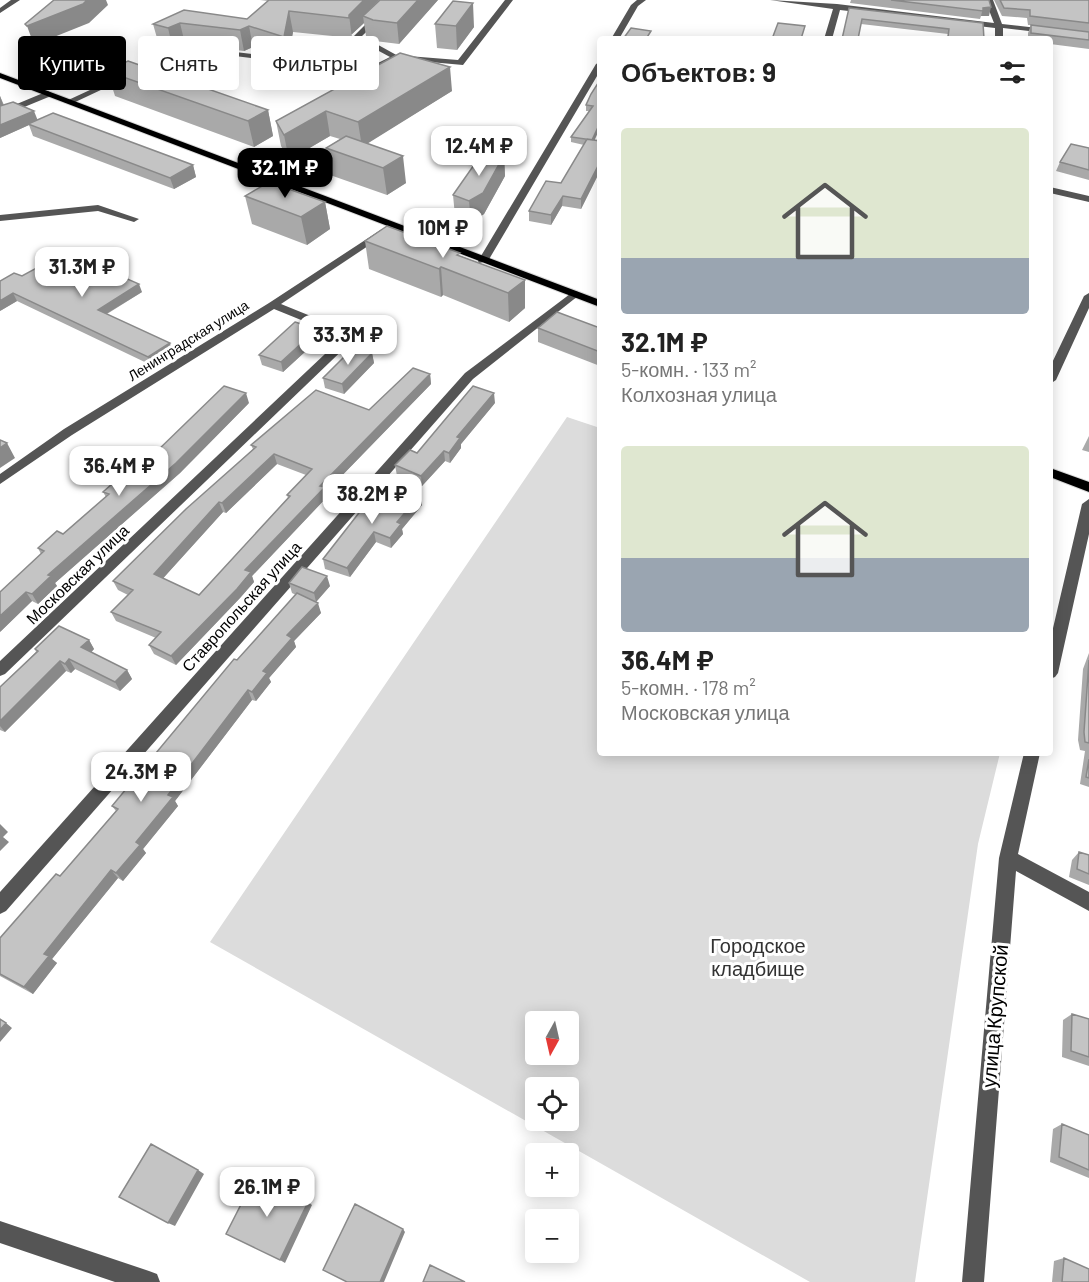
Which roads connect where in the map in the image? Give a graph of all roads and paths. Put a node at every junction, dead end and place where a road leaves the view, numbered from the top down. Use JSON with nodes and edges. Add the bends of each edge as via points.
{"nodes":[{"id":1,"x":16,"y":0,"type":"edge"},
{"id":2,"x":509,"y":0,"type":"edge"},
{"id":3,"x":642,"y":0,"type":"edge"},
{"id":4,"x":774,"y":0,"type":"edge"},
{"id":5,"x":990,"y":0,"type":"edge"},
{"id":6,"x":391,"y":5,"type":"edge"},
{"id":7,"x":837,"y":6,"type":"junction"},
{"id":8,"x":0,"y":11,"type":"edge"},
{"id":9,"x":999,"y":26,"type":"junction"},
{"id":10,"x":617,"y":36,"type":"edge"},
{"id":11,"x":829,"y":36,"type":"edge"},
{"id":12,"x":999,"y":36,"type":"edge"},
{"id":13,"x":1089,"y":36,"type":"edge"},
{"id":14,"x":396,"y":57,"type":"junction"},
{"id":15,"x":597,"y":68,"type":"edge"},
{"id":16,"x":0,"y":75,"type":"edge"},
{"id":17,"x":48,"y":94,"type":"junction"},
{"id":18,"x":68,"y":102,"type":"junction"},
{"id":19,"x":0,"y":114,"type":"edge"},
{"id":20,"x":1053,"y":191,"type":"edge"},
{"id":21,"x":1089,"y":199,"type":"edge"},
{"id":22,"x":0,"y":218,"type":"edge"},
{"id":23,"x":134,"y":219,"type":"dead end"},
{"id":24,"x":392,"y":225,"type":"junction"},
{"id":25,"x":483,"y":261,"type":"junction"},
{"id":26,"x":574,"y":294,"type":"junction"},
{"id":27,"x":1089,"y":296,"type":"edge"},
{"id":28,"x":597,"y":303,"type":"edge"},
{"id":29,"x":273,"y":305,"type":"junction"},
{"id":30,"x":1053,"y":374,"type":"edge"},
{"id":31,"x":1053,"y":472,"type":"edge"},
{"id":32,"x":0,"y":480,"type":"edge"},
{"id":33,"x":1089,"y":487,"type":"edge"},
{"id":34,"x":1089,"y":504,"type":"edge"},
{"id":35,"x":1053,"y":660,"type":"edge"},
{"id":36,"x":0,"y":670,"type":"edge"},
{"id":37,"x":1031,"y":756,"type":"edge"},
{"id":38,"x":1008,"y":858,"type":"junction"},
{"id":39,"x":1089,"y":902,"type":"edge"},
{"id":40,"x":0,"y":905,"type":"edge"},
{"id":41,"x":0,"y":1232,"type":"edge"},
{"id":42,"x":149,"y":1282,"type":"edge"},
{"id":43,"x":973,"y":1282,"type":"edge"}],
"edges":[{"from":1,"to":8,"type":"street"},
{"from":2,"to":14,"type":"street","via":[[460,63]]},
{"from":3,"to":10,"type":"street"},
{"from":4,"to":7,"type":"street"},
{"from":5,"to":9,"type":"street"},
{"from":6,"to":14,"type":"street","via":[[357,37]]},
{"from":7,"to":9,"type":"street"},
{"from":7,"to":11,"type":"street"},
{"from":9,"to":12,"type":"street"},
{"from":9,"to":13,"type":"street"},
{"from":14,"to":18,"type":"street","via":[[359,76],[304,72],[252,56],[185,48]]},
{"from":15,"to":25,"type":"street"},
{"from":16,"to":17,"type":"main road"},
{"from":17,"to":18,"type":"main road"},
{"from":17,"to":19,"type":"street"},
{"from":18,"to":24,"type":"main road"},
{"from":20,"to":21,"type":"street"},
{"from":22,"to":23,"type":"street","via":[[99,208]]},
{"from":24,"to":25,"type":"main road"},
{"from":24,"to":29,"type":"street","name":"Ленинградская улица"},
{"from":25,"to":26,"type":"main road"},
{"from":26,"to":28,"type":"main road"},
{"from":26,"to":40,"type":"street","name":"Ставропольская улица","via":[[469,376]]},
{"from":27,"to":30,"type":"street"},
{"from":29,"to":32,"type":"street","name":"Ленинградская улица","via":[[68,432]]},
{"from":29,"to":36,"type":"street","name":"Московская улица","via":[[351,336]]},
{"from":31,"to":33,"type":"main road"},
{"from":34,"to":35,"type":"street"},
{"from":37,"to":38,"type":"street","name":"улица Крупской"},
{"from":38,"to":39,"type":"street"},
{"from":38,"to":43,"type":"street","name":"улица Крупской"},
{"from":41,"to":42,"type":"street"}]}
